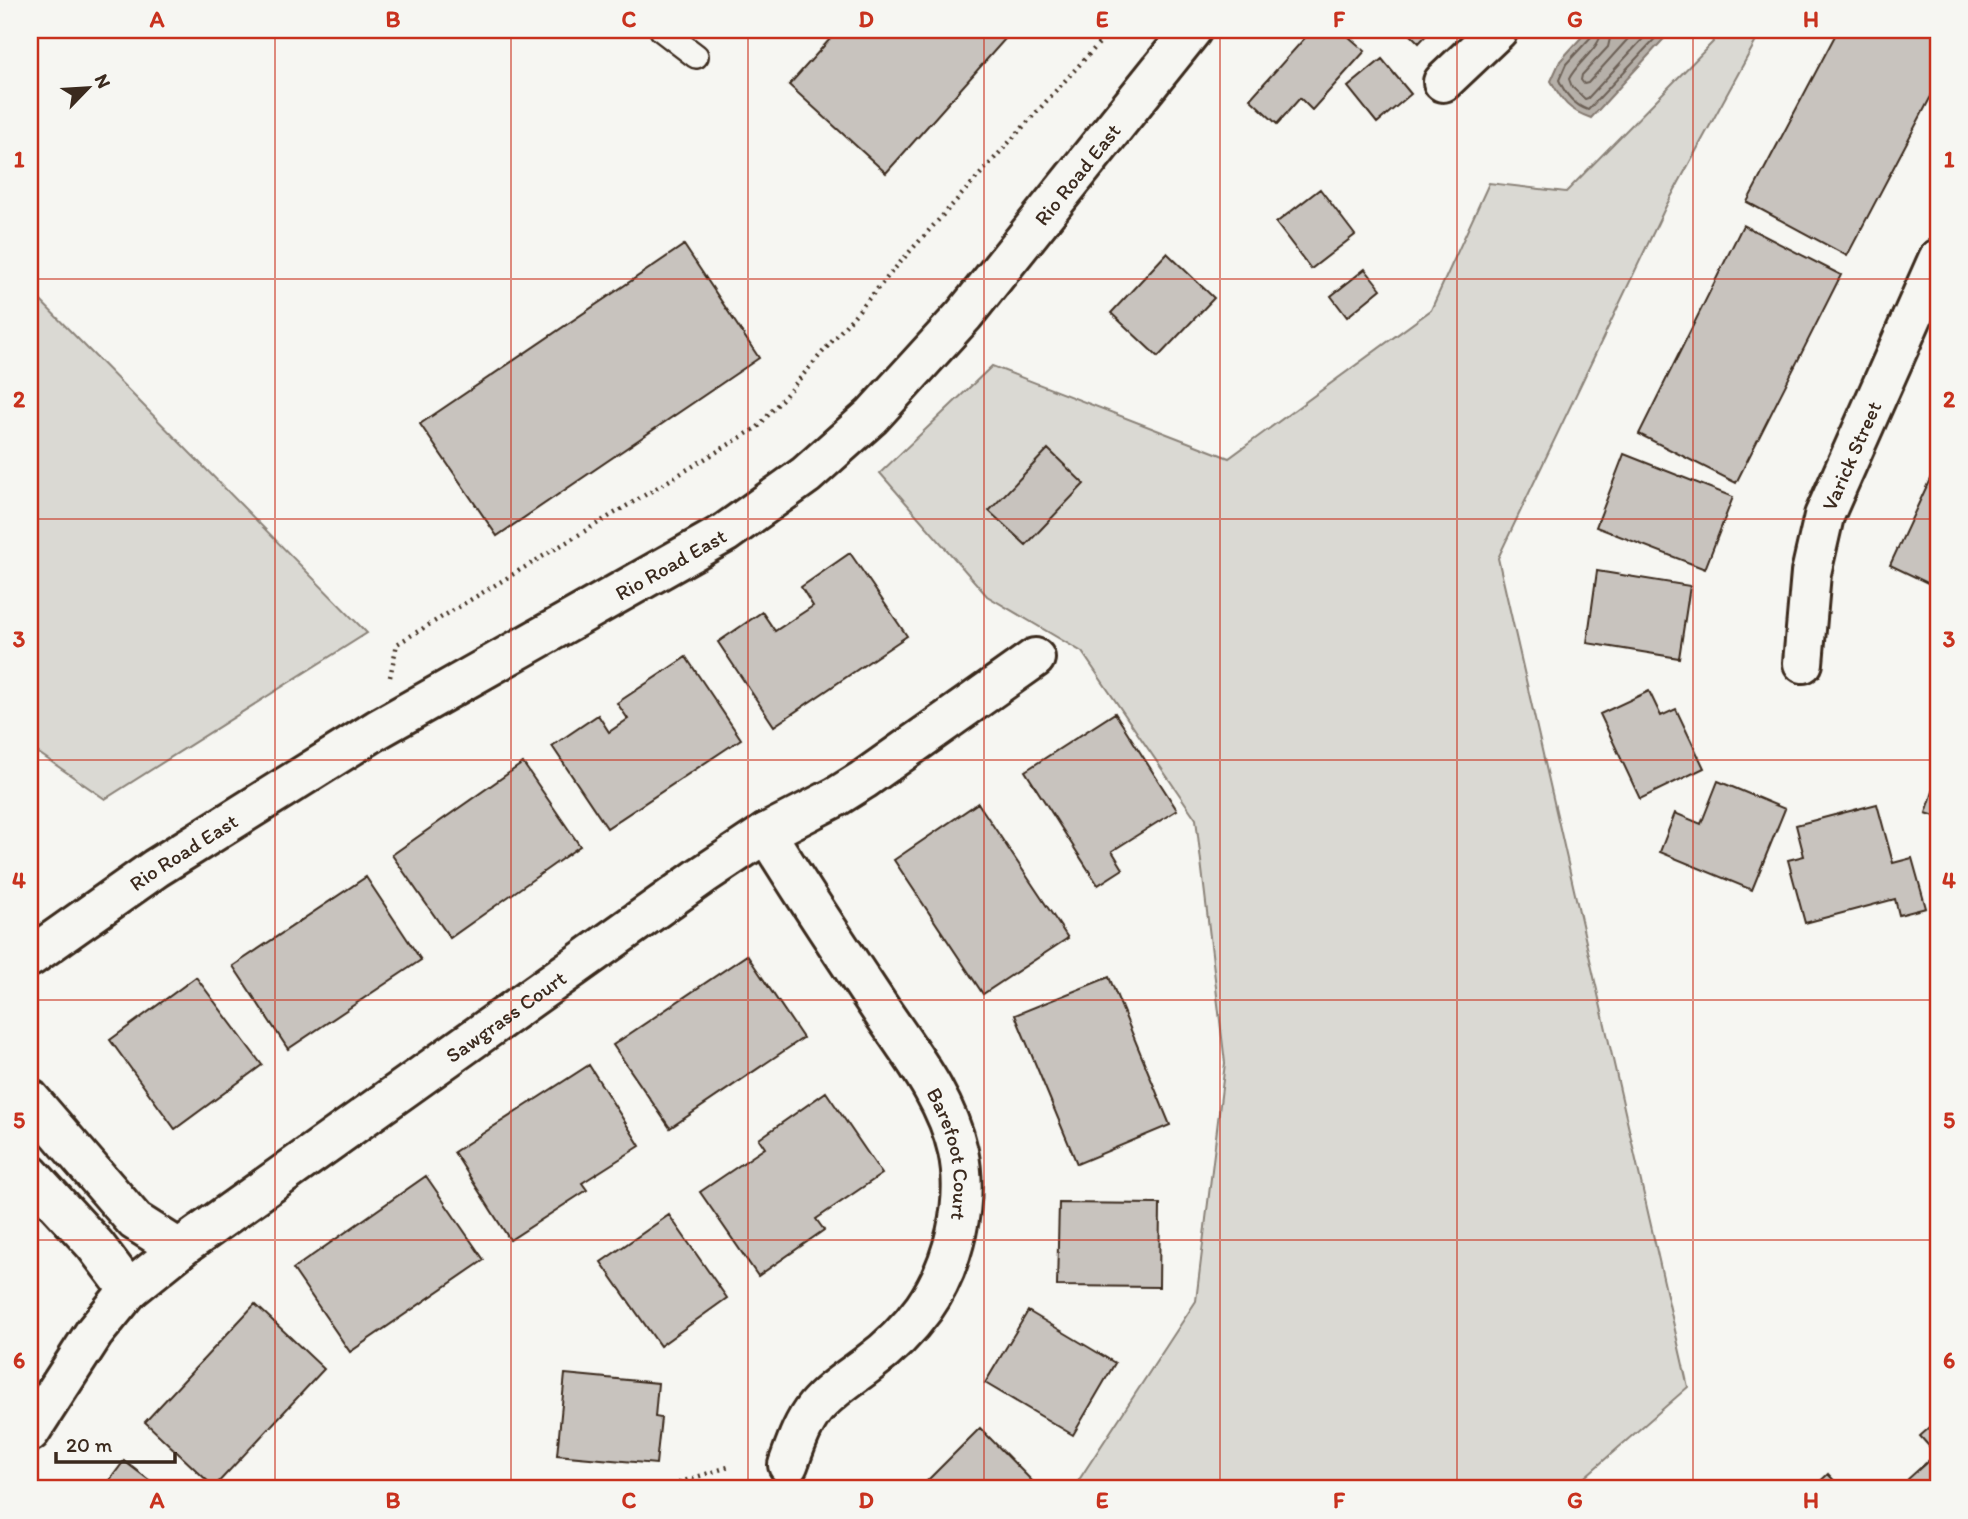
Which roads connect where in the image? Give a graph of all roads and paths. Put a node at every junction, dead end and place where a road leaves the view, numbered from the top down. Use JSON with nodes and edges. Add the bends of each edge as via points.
{"nodes":[{"id":1,"x":662,"y":30,"type":"edge"},
{"id":2,"x":1111,"y":30,"type":"edge"},
{"id":3,"x":1192,"y":30,"type":"edge"},
{"id":4,"x":1498,"y":30,"type":"edge"},
{"id":5,"x":695,"y":56,"type":"dead end"},
{"id":6,"x":1443,"y":82,"type":"dead end"},
{"id":7,"x":1937,"y":264,"type":"edge"},
{"id":8,"x":397,"y":644,"type":"dead end"},
{"id":9,"x":1035,"y":658,"type":"dead end"},
{"id":10,"x":1803,"y":663,"type":"dead end"},
{"id":11,"x":766,"y":834,"type":"junction"},
{"id":12,"x":30,"y":957,"type":"edge"},
{"id":13,"x":30,"y":1099,"type":"edge"},
{"id":14,"x":30,"y":1174,"type":"edge"},
{"id":15,"x":179,"y":1249,"type":"junction"},
{"id":16,"x":129,"y":1290,"type":"junction"},
{"id":17,"x":30,"y":1432,"type":"edge"},
{"id":18,"x":788,"y":1465,"type":"dead end"},
{"id":19,"x":728,"y":1467,"type":"dead end"},
{"id":20,"x":541,"y":1489,"type":"edge"},
{"id":21,"x":570,"y":1489,"type":"edge"},
{"id":22,"x":659,"y":1489,"type":"edge"}],
"edges":[{"from":1,"to":5,"type":"lane"},
{"from":2,"to":8,"type":"path","via":[[758,427]]},
{"from":3,"to":12,"type":"street","name":"Rio Road East","via":[[964,315],[872,415],[806,475],[725,533],[378,729],[156,868]]},
{"from":4,"to":6,"type":"street"},
{"from":7,"to":10,"type":"street","name":"Varick Street","via":[[1824,516],[1811,573]]},
{"from":9,"to":11,"type":"street","name":"Sawgrass Court","via":[[863,780]]},
{"from":11,"to":15,"type":"street","name":"Sawgrass Court"},
{"from":11,"to":18,"type":"street","name":"Barefoot Court","via":[[931,1086],[958,1151],[961,1188],[957,1228],[926,1306],[903,1336],[814,1409]]},
{"from":13,"to":15,"type":"street","via":[[135,1221]]},
{"from":14,"to":16,"type":"street"},
{"from":15,"to":16,"type":"street","name":"Sawgrass Court"},
{"from":16,"to":17,"type":"street","name":"Sawgrass Court","via":[[94,1333]]},
{"from":19,"to":22,"type":"path"},
{"from":20,"to":21,"type":"path"}]}
